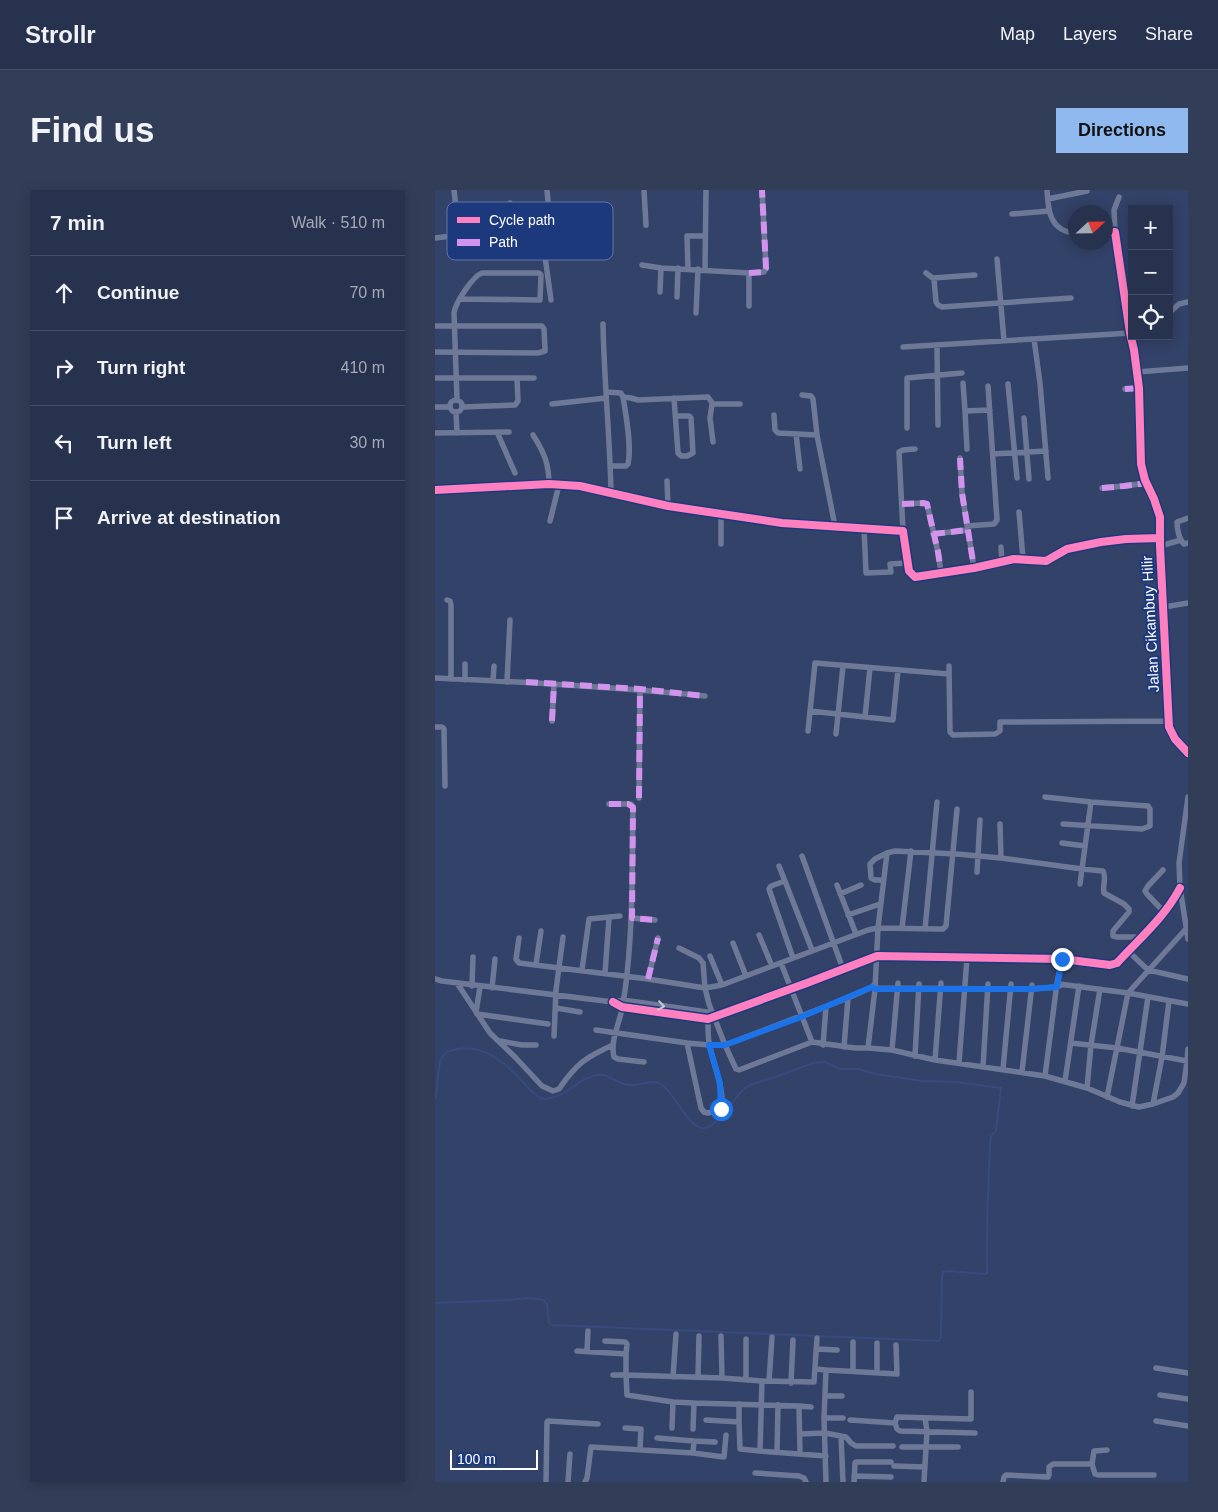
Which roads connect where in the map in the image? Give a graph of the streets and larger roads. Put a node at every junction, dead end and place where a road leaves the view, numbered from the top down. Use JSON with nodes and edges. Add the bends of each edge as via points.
{"nodes":[{"id":1,"x":547,"y":190,"type":"edge"},
{"id":2,"x":644,"y":190,"type":"edge"},
{"id":3,"x":706,"y":190,"type":"edge"},
{"id":4,"x":762,"y":190,"type":"edge"},
{"id":5,"x":1047,"y":190,"type":"edge"},
{"id":6,"x":1087,"y":191,"type":"edge"},
{"id":7,"x":1119,"y":197,"type":"dead end"},
{"id":8,"x":1048,"y":199,"type":"junction"},
{"id":9,"x":548,"y":201,"type":"dead end"},
{"id":10,"x":1049,"y":210,"type":"junction"},
{"id":11,"x":1012,"y":214,"type":"dead end"},
{"id":12,"x":646,"y":225,"type":"dead end"},
{"id":13,"x":1068,"y":231,"type":"edge"},
{"id":14,"x":1115,"y":232,"type":"joint"},
{"id":15,"x":705,"y":236,"type":"junction"},
{"id":16,"x":997,"y":259,"type":"dead end"},
{"id":17,"x":545,"y":260,"type":"edge"},
{"id":18,"x":643,"y":265,"type":"dead end"},
{"id":19,"x":661,"y":268,"type":"junction"},
{"id":20,"x":678,"y":268,"type":"junction"},
{"id":21,"x":688,"y":269,"type":"junction"},
{"id":22,"x":702,"y":270,"type":"junction"},
{"id":23,"x":926,"y":273,"type":"dead end"},
{"id":24,"x":749,"y":274,"type":"junction"},
{"id":25,"x":975,"y":275,"type":"dead end"},
{"id":26,"x":933,"y":278,"type":"junction"},
{"id":27,"x":660,"y":292,"type":"dead end"},
{"id":28,"x":677,"y":298,"type":"dead end"},
{"id":29,"x":1071,"y":298,"type":"dead end"},
{"id":30,"x":460,"y":299,"type":"junction"},
{"id":31,"x":551,"y":300,"type":"dead end"},
{"id":32,"x":1188,"y":302,"type":"edge"},
{"id":33,"x":1000,"y":303,"type":"junction"},
{"id":34,"x":749,"y":306,"type":"dead end"},
{"id":35,"x":1173,"y":309,"type":"edge"},
{"id":36,"x":1128,"y":310,"type":"edge"},
{"id":37,"x":696,"y":313,"type":"dead end"},
{"id":38,"x":603,"y":324,"type":"dead end"},
{"id":39,"x":454,"y":325,"type":"junction"},
{"id":40,"x":435,"y":326,"type":"edge"},
{"id":41,"x":1128,"y":333,"type":"edge"},
{"id":42,"x":1034,"y":339,"type":"junction"},
{"id":43,"x":1132,"y":340,"type":"edge"},
{"id":44,"x":1004,"y":341,"type":"junction"},
{"id":45,"x":937,"y":345,"type":"junction"},
{"id":46,"x":903,"y":347,"type":"dead end"},
{"id":47,"x":435,"y":352,"type":"edge"},
{"id":48,"x":455,"y":352,"type":"junction"},
{"id":49,"x":1188,"y":368,"type":"edge"},
{"id":50,"x":1137,"y":372,"type":"junction"},
{"id":51,"x":962,"y":373,"type":"dead end"},
{"id":52,"x":937,"y":375,"type":"junction"},
{"id":53,"x":435,"y":378,"type":"edge"},
{"id":54,"x":456,"y":378,"type":"junction"},
{"id":55,"x":517,"y":378,"type":"junction"},
{"id":56,"x":534,"y":378,"type":"dead end"},
{"id":57,"x":963,"y":383,"type":"dead end"},
{"id":58,"x":1008,"y":384,"type":"dead end"},
{"id":59,"x":988,"y":386,"type":"dead end"},
{"id":60,"x":1139,"y":388,"type":"junction"},
{"id":61,"x":1125,"y":389,"type":"dead end"},
{"id":62,"x":606,"y":395,"type":"junction"},
{"id":63,"x":802,"y":395,"type":"dead end"},
{"id":64,"x":623,"y":397,"type":"junction"},
{"id":65,"x":674,"y":398,"type":"junction"},
{"id":66,"x":457,"y":399,"type":"junction"},
{"id":67,"x":552,"y":404,"type":"dead end"},
{"id":68,"x":712,"y":404,"type":"junction"},
{"id":69,"x":740,"y":404,"type":"dead end"},
{"id":70,"x":435,"y":407,"type":"edge"},
{"id":71,"x":450,"y":407,"type":"junction"},
{"id":72,"x":463,"y":407,"type":"junction"},
{"id":73,"x":990,"y":410,"type":"junction"},
{"id":74,"x":965,"y":411,"type":"junction"},
{"id":75,"x":456,"y":412,"type":"junction"},
{"id":76,"x":774,"y":415,"type":"dead end"},
{"id":77,"x":675,"y":416,"type":"junction"},
{"id":78,"x":1023,"y":418,"type":"dead end"},
{"id":79,"x":938,"y":425,"type":"dead end"},
{"id":80,"x":907,"y":428,"type":"dead end"},
{"id":81,"x":497,"y":432,"type":"junction"},
{"id":82,"x":509,"y":432,"type":"dead end"},
{"id":83,"x":435,"y":433,"type":"edge"},
{"id":84,"x":457,"y":433,"type":"junction"},
{"id":85,"x":796,"y":434,"type":"junction"},
{"id":86,"x":533,"y":435,"type":"dead end"},
{"id":87,"x":817,"y":435,"type":"junction"},
{"id":88,"x":713,"y":442,"type":"dead end"},
{"id":89,"x":915,"y":449,"type":"dead end"},
{"id":90,"x":967,"y":449,"type":"dead end"},
{"id":91,"x":1046,"y":451,"type":"junction"},
{"id":92,"x":1027,"y":452,"type":"junction"},
{"id":93,"x":1015,"y":453,"type":"junction"},
{"id":94,"x":993,"y":454,"type":"junction"},
{"id":95,"x":960,"y":458,"type":"dead end"},
{"id":96,"x":611,"y":466,"type":"junction"},
{"id":97,"x":800,"y":469,"type":"dead end"},
{"id":98,"x":515,"y":473,"type":"dead end"},
{"id":99,"x":1017,"y":478,"type":"dead end"},
{"id":100,"x":1048,"y":478,"type":"dead end"},
{"id":101,"x":1029,"y":479,"type":"dead end"},
{"id":102,"x":667,"y":481,"type":"dead end"},
{"id":103,"x":1147,"y":483,"type":"junction"},
{"id":104,"x":549,"y":484,"type":"junction"},
{"id":105,"x":559,"y":485,"type":"junction"},
{"id":106,"x":1101,"y":488,"type":"dead end"},
{"id":107,"x":435,"y":490,"type":"edge"},
{"id":108,"x":611,"y":493,"type":"junction"},
{"id":109,"x":902,"y":504,"type":"junction"},
{"id":110,"x":668,"y":506,"type":"junction"},
{"id":111,"x":1019,"y":512,"type":"dead end"},
{"id":112,"x":721,"y":514,"type":"junction"},
{"id":113,"x":1188,"y":518,"type":"edge"},
{"id":114,"x":550,"y":521,"type":"dead end"},
{"id":115,"x":835,"y":526,"type":"junction"},
{"id":116,"x":864,"y":528,"type":"junction"},
{"id":117,"x":968,"y":528,"type":"junction"},
{"id":118,"x":903,"y":531,"type":"junction"},
{"id":119,"x":933,"y":534,"type":"junction"},
{"id":120,"x":1160,"y":538,"type":"junction"},
{"id":121,"x":1181,"y":540,"type":"junction"},
{"id":122,"x":1188,"y":543,"type":"edge"},
{"id":123,"x":721,"y":544,"type":"dead end"},
{"id":124,"x":1160,"y":546,"type":"junction"},
{"id":125,"x":1001,"y":548,"type":"dead end"},
{"id":126,"x":1023,"y":559,"type":"junction"},
{"id":127,"x":907,"y":563,"type":"junction"},
{"id":128,"x":1001,"y":563,"type":"junction"},
{"id":129,"x":974,"y":568,"type":"junction"},
{"id":130,"x":941,"y":572,"type":"junction"},
{"id":131,"x":447,"y":600,"type":"dead end"},
{"id":132,"x":1188,"y":603,"type":"edge"},
{"id":133,"x":1164,"y":606,"type":"junction"},
{"id":134,"x":510,"y":620,"type":"dead end"},
{"id":135,"x":465,"y":664,"type":"dead end"},
{"id":136,"x":494,"y":666,"type":"dead end"},
{"id":137,"x":843,"y":666,"type":"junction"},
{"id":138,"x":949,"y":666,"type":"dead end"},
{"id":139,"x":870,"y":668,"type":"junction"},
{"id":140,"x":898,"y":670,"type":"junction"},
{"id":141,"x":949,"y":674,"type":"junction"},
{"id":142,"x":435,"y":678,"type":"edge"},
{"id":143,"x":451,"y":679,"type":"junction"},
{"id":144,"x":465,"y":680,"type":"junction"},
{"id":145,"x":493,"y":681,"type":"junction"},
{"id":146,"x":507,"y":682,"type":"junction"},
{"id":147,"x":554,"y":684,"type":"junction"},
{"id":148,"x":640,"y":689,"type":"junction"},
{"id":149,"x":705,"y":696,"type":"dead end"},
{"id":150,"x":810,"y":711,"type":"junction"},
{"id":151,"x":839,"y":714,"type":"junction"},
{"id":152,"x":865,"y":717,"type":"junction"},
{"id":153,"x":552,"y":721,"type":"dead end"},
{"id":154,"x":1168,"y":721,"type":"junction"},
{"id":155,"x":435,"y":727,"type":"edge"},
{"id":156,"x":808,"y":730,"type":"dead end"},
{"id":157,"x":836,"y":734,"type":"dead end"},
{"id":158,"x":1188,"y":753,"type":"edge"},
{"id":159,"x":445,"y":786,"type":"dead end"},
{"id":160,"x":1045,"y":797,"type":"dead end"},
{"id":161,"x":1188,"y":797,"type":"edge"},
{"id":162,"x":639,"y":798,"type":"dead end"},
{"id":163,"x":937,"y":802,"type":"dead end"},
{"id":164,"x":1091,"y":802,"type":"junction"},
{"id":165,"x":609,"y":804,"type":"dead end"},
{"id":166,"x":957,"y":809,"type":"dead end"},
{"id":167,"x":981,"y":820,"type":"dead end"},
{"id":168,"x":1000,"y":824,"type":"dead end"},
{"id":169,"x":1063,"y":824,"type":"dead end"},
{"id":170,"x":1088,"y":826,"type":"junction"},
{"id":171,"x":1063,"y":843,"type":"dead end"},
{"id":172,"x":1085,"y":846,"type":"junction"},
{"id":173,"x":911,"y":851,"type":"junction"},
{"id":174,"x":932,"y":852,"type":"junction"},
{"id":175,"x":887,"y":853,"type":"junction"},
{"id":176,"x":953,"y":854,"type":"junction"},
{"id":177,"x":802,"y":856,"type":"dead end"},
{"id":178,"x":978,"y":856,"type":"junction"},
{"id":179,"x":1001,"y":858,"type":"junction"},
{"id":180,"x":779,"y":866,"type":"dead end"},
{"id":181,"x":1083,"y":870,"type":"junction"},
{"id":182,"x":1163,"y":870,"type":"dead end"},
{"id":183,"x":977,"y":872,"type":"dead end"},
{"id":184,"x":883,"y":880,"type":"junction"},
{"id":185,"x":785,"y":882,"type":"junction"},
{"id":186,"x":861,"y":884,"type":"dead end"},
{"id":187,"x":1080,"y":884,"type":"dead end"},
{"id":188,"x":837,"y":885,"type":"dead end"},
{"id":189,"x":1179,"y":888,"type":"junction"},
{"id":190,"x":840,"y":894,"type":"junction"},
{"id":191,"x":880,"y":904,"type":"junction"},
{"id":192,"x":1164,"y":912,"type":"junction"},
{"id":193,"x":848,"y":915,"type":"junction"},
{"id":194,"x":620,"y":916,"type":"dead end"},
{"id":195,"x":609,"y":918,"type":"junction"},
{"id":196,"x":632,"y":918,"type":"junction"},
{"id":197,"x":655,"y":920,"type":"dead end"},
{"id":198,"x":878,"y":928,"type":"junction"},
{"id":199,"x":902,"y":928,"type":"junction"},
{"id":200,"x":925,"y":929,"type":"junction"},
{"id":201,"x":1185,"y":930,"type":"junction"},
{"id":202,"x":541,"y":931,"type":"dead end"},
{"id":203,"x":855,"y":934,"type":"junction"},
{"id":204,"x":759,"y":935,"type":"dead end"},
{"id":205,"x":563,"y":937,"type":"dead end"},
{"id":206,"x":1141,"y":937,"type":"junction"},
{"id":207,"x":519,"y":938,"type":"dead end"},
{"id":208,"x":658,"y":938,"type":"dead end"},
{"id":209,"x":1188,"y":939,"type":"edge"},
{"id":210,"x":733,"y":943,"type":"dead end"},
{"id":211,"x":834,"y":943,"type":"junction"},
{"id":212,"x":679,"y":948,"type":"dead end"},
{"id":213,"x":812,"y":950,"type":"junction"},
{"id":214,"x":1128,"y":951,"type":"junction"},
{"id":215,"x":710,"y":956,"type":"dead end"},
{"id":216,"x":877,"y":956,"type":"junction"},
{"id":217,"x":473,"y":957,"type":"dead end"},
{"id":218,"x":793,"y":958,"type":"junction"},
{"id":219,"x":967,"y":958,"type":"junction"},
{"id":220,"x":495,"y":959,"type":"dead end"},
{"id":221,"x":1062,"y":959,"type":"junction"},
{"id":222,"x":781,"y":962,"type":"junction"},
{"id":223,"x":536,"y":964,"type":"junction"},
{"id":224,"x":772,"y":966,"type":"junction"},
{"id":225,"x":558,"y":967,"type":"junction"},
{"id":226,"x":843,"y":969,"type":"junction"},
{"id":227,"x":581,"y":970,"type":"junction"},
{"id":228,"x":1149,"y":970,"type":"junction"},
{"id":229,"x":605,"y":973,"type":"junction"},
{"id":230,"x":627,"y":976,"type":"junction"},
{"id":231,"x":746,"y":976,"type":"junction"},
{"id":232,"x":435,"y":979,"type":"edge"},
{"id":233,"x":648,"y":979,"type":"junction"},
{"id":234,"x":1188,"y":979,"type":"edge"},
{"id":235,"x":442,"y":981,"type":"junction"},
{"id":236,"x":457,"y":983,"type":"junction"},
{"id":237,"x":435,"y":984,"type":"edge"},
{"id":238,"x":722,"y":985,"type":"junction"},
{"id":239,"x":1058,"y":985,"type":"junction"},
{"id":240,"x":473,"y":986,"type":"junction"},
{"id":241,"x":898,"y":986,"type":"junction"},
{"id":242,"x":918,"y":986,"type":"junction"},
{"id":243,"x":940,"y":986,"type":"junction"},
{"id":244,"x":988,"y":986,"type":"junction"},
{"id":245,"x":1079,"y":986,"type":"junction"},
{"id":246,"x":480,"y":987,"type":"junction"},
{"id":247,"x":874,"y":987,"type":"junction"},
{"id":248,"x":1011,"y":987,"type":"junction"},
{"id":249,"x":1031,"y":987,"type":"junction"},
{"id":250,"x":491,"y":988,"type":"junction"},
{"id":251,"x":705,"y":988,"type":"junction"},
{"id":252,"x":964,"y":988,"type":"junction"},
{"id":253,"x":791,"y":989,"type":"junction"},
{"id":254,"x":1100,"y":989,"type":"junction"},
{"id":255,"x":1128,"y":993,"type":"junction"},
{"id":256,"x":556,"y":996,"type":"junction"},
{"id":257,"x":1148,"y":997,"type":"junction"},
{"id":258,"x":848,"y":998,"type":"junction"},
{"id":259,"x":623,"y":1000,"type":"junction"},
{"id":260,"x":1169,"y":1001,"type":"junction"},
{"id":261,"x":613,"y":1002,"type":"junction"},
{"id":262,"x":1188,"y":1004,"type":"edge"},
{"id":263,"x":622,"y":1007,"type":"junction"},
{"id":264,"x":826,"y":1007,"type":"junction"},
{"id":265,"x":556,"y":1008,"type":"junction"},
{"id":266,"x":580,"y":1012,"type":"dead end"},
{"id":267,"x":477,"y":1013,"type":"junction"},
{"id":268,"x":712,"y":1015,"type":"junction"},
{"id":269,"x":801,"y":1017,"type":"junction"},
{"id":270,"x":548,"y":1024,"type":"dead end"},
{"id":271,"x":596,"y":1030,"type":"dead end"},
{"id":272,"x":616,"y":1033,"type":"junction"},
{"id":273,"x":555,"y":1036,"type":"dead end"},
{"id":274,"x":500,"y":1041,"type":"junction"},
{"id":275,"x":812,"y":1042,"type":"junction"},
{"id":276,"x":687,"y":1043,"type":"junction"},
{"id":277,"x":1071,"y":1043,"type":"junction"},
{"id":278,"x":536,"y":1045,"type":"dead end"},
{"id":279,"x":709,"y":1045,"type":"junction"},
{"id":280,"x":725,"y":1045,"type":"junction"},
{"id":281,"x":823,"y":1045,"type":"junction"},
{"id":282,"x":1091,"y":1045,"type":"junction"},
{"id":283,"x":613,"y":1046,"type":"junction"},
{"id":284,"x":844,"y":1046,"type":"junction"},
{"id":285,"x":868,"y":1048,"type":"junction"},
{"id":286,"x":1117,"y":1048,"type":"junction"},
{"id":287,"x":1188,"y":1049,"type":"edge"},
{"id":288,"x":892,"y":1050,"type":"junction"},
{"id":289,"x":1140,"y":1052,"type":"junction"},
{"id":290,"x":915,"y":1056,"type":"junction"},
{"id":291,"x":1162,"y":1057,"type":"junction"},
{"id":292,"x":935,"y":1060,"type":"junction"},
{"id":293,"x":1187,"y":1061,"type":"junction"},
{"id":294,"x":644,"y":1062,"type":"dead end"},
{"id":295,"x":959,"y":1063,"type":"junction"},
{"id":296,"x":983,"y":1067,"type":"junction"},
{"id":297,"x":1003,"y":1069,"type":"junction"},
{"id":298,"x":1023,"y":1072,"type":"junction"},
{"id":299,"x":1045,"y":1076,"type":"junction"},
{"id":300,"x":1065,"y":1081,"type":"junction"},
{"id":301,"x":1087,"y":1088,"type":"junction"},
{"id":302,"x":1107,"y":1097,"type":"junction"},
{"id":303,"x":1153,"y":1104,"type":"junction"},
{"id":304,"x":1132,"y":1106,"type":"junction"},
{"id":305,"x":588,"y":1331,"type":"dead end"},
{"id":306,"x":676,"y":1334,"type":"dead end"},
{"id":307,"x":699,"y":1336,"type":"dead end"},
{"id":308,"x":721,"y":1336,"type":"dead end"},
{"id":309,"x":772,"y":1337,"type":"dead end"},
{"id":310,"x":746,"y":1338,"type":"dead end"},
{"id":311,"x":817,"y":1338,"type":"dead end"},
{"id":312,"x":793,"y":1340,"type":"dead end"},
{"id":313,"x":605,"y":1341,"type":"dead end"},
{"id":314,"x":853,"y":1342,"type":"dead end"},
{"id":315,"x":877,"y":1343,"type":"dead end"},
{"id":316,"x":896,"y":1345,"type":"dead end"},
{"id":317,"x":816,"y":1349,"type":"junction"},
{"id":318,"x":837,"y":1350,"type":"dead end"},
{"id":319,"x":577,"y":1351,"type":"dead end"},
{"id":320,"x":587,"y":1351,"type":"junction"},
{"id":321,"x":626,"y":1354,"type":"junction"},
{"id":322,"x":1156,"y":1368,"type":"dead end"},
{"id":323,"x":816,"y":1369,"type":"junction"},
{"id":324,"x":826,"y":1370,"type":"junction"},
{"id":325,"x":853,"y":1371,"type":"junction"},
{"id":326,"x":877,"y":1372,"type":"junction"},
{"id":327,"x":1188,"y":1373,"type":"edge"},
{"id":328,"x":613,"y":1375,"type":"dead end"},
{"id":329,"x":626,"y":1375,"type":"junction"},
{"id":330,"x":673,"y":1377,"type":"junction"},
{"id":331,"x":698,"y":1377,"type":"junction"},
{"id":332,"x":722,"y":1378,"type":"junction"},
{"id":333,"x":746,"y":1380,"type":"junction"},
{"id":334,"x":762,"y":1381,"type":"junction"},
{"id":335,"x":769,"y":1381,"type":"junction"},
{"id":336,"x":791,"y":1383,"type":"junction"},
{"id":337,"x":971,"y":1392,"type":"dead end"},
{"id":338,"x":1160,"y":1395,"type":"dead end"},
{"id":339,"x":825,"y":1396,"type":"junction"},
{"id":340,"x":842,"y":1396,"type":"dead end"},
{"id":341,"x":1188,"y":1399,"type":"edge"},
{"id":342,"x":673,"y":1402,"type":"junction"},
{"id":343,"x":694,"y":1402,"type":"junction"},
{"id":344,"x":739,"y":1404,"type":"junction"},
{"id":345,"x":761,"y":1404,"type":"junction"},
{"id":346,"x":778,"y":1405,"type":"junction"},
{"id":347,"x":799,"y":1406,"type":"junction"},
{"id":348,"x":811,"y":1407,"type":"dead end"},
{"id":349,"x":824,"y":1418,"type":"junction"},
{"id":350,"x":925,"y":1418,"type":"junction"},
{"id":351,"x":706,"y":1420,"type":"dead end"},
{"id":352,"x":1156,"y":1421,"type":"dead end"},
{"id":353,"x":739,"y":1422,"type":"junction"},
{"id":354,"x":895,"y":1423,"type":"junction"},
{"id":355,"x":598,"y":1424,"type":"dead end"},
{"id":356,"x":1188,"y":1426,"type":"edge"},
{"id":357,"x":625,"y":1428,"type":"dead end"},
{"id":358,"x":672,"y":1428,"type":"dead end"},
{"id":359,"x":693,"y":1429,"type":"dead end"},
{"id":360,"x":927,"y":1431,"type":"junction"},
{"id":361,"x":975,"y":1432,"type":"dead end"},
{"id":362,"x":825,"y":1433,"type":"junction"},
{"id":363,"x":800,"y":1434,"type":"junction"},
{"id":364,"x":726,"y":1435,"type":"dead end"},
{"id":365,"x":841,"y":1436,"type":"junction"},
{"id":366,"x":657,"y":1438,"type":"dead end"},
{"id":367,"x":694,"y":1441,"type":"junction"},
{"id":368,"x":715,"y":1442,"type":"dead end"},
{"id":369,"x":893,"y":1446,"type":"dead end"},
{"id":370,"x":902,"y":1448,"type":"dead end"},
{"id":371,"x":926,"y":1448,"type":"junction"},
{"id":372,"x":958,"y":1448,"type":"dead end"},
{"id":373,"x":640,"y":1450,"type":"junction"},
{"id":374,"x":1107,"y":1450,"type":"dead end"},
{"id":375,"x":760,"y":1451,"type":"junction"},
{"id":376,"x":777,"y":1452,"type":"junction"},
{"id":377,"x":693,"y":1453,"type":"junction"},
{"id":378,"x":800,"y":1453,"type":"junction"},
{"id":379,"x":570,"y":1454,"type":"dead end"},
{"id":380,"x":826,"y":1456,"type":"junction"},
{"id":381,"x":1092,"y":1464,"type":"junction"},
{"id":382,"x":925,"y":1467,"type":"junction"},
{"id":383,"x":755,"y":1473,"type":"dead end"},
{"id":384,"x":1154,"y":1475,"type":"dead end"},
{"id":385,"x":891,"y":1477,"type":"dead end"},
{"id":386,"x":854,"y":1479,"type":"edge"},
{"id":387,"x":1116,"y":1479,"type":"edge"},
{"id":388,"x":546,"y":1482,"type":"edge"},
{"id":389,"x":568,"y":1482,"type":"edge"},
{"id":390,"x":585,"y":1482,"type":"edge"},
{"id":391,"x":806,"y":1482,"type":"edge"},
{"id":392,"x":826,"y":1482,"type":"edge"},
{"id":393,"x":843,"y":1482,"type":"edge"},
{"id":394,"x":924,"y":1482,"type":"edge"},
{"id":395,"x":1003,"y":1482,"type":"edge"}],
"edges":[{"from":1,"to":9,"type":"street"},
{"from":2,"to":12,"type":"street"},
{"from":3,"to":15,"type":"street"},
{"from":4,"to":24,"type":"street","via":[[766,268],[763,272]]},
{"from":5,"to":8,"type":"street"},
{"from":6,"to":8,"type":"street"},
{"from":7,"to":14,"type":"street","name":"Jalan Cikambuy Hilir","via":[[1114,210]]},
{"from":8,"to":10,"type":"street"},
{"from":10,"to":11,"type":"street"},
{"from":10,"to":13,"type":"street","via":[[1052,220]]},
{"from":14,"to":36,"type":"street","name":"Jalan Cikambuy Hilir"},
{"from":15,"to":21,"type":"street","via":[[687,236]]},
{"from":15,"to":22,"type":"street"},
{"from":16,"to":33,"type":"street"},
{"from":17,"to":31,"type":"street"},
{"from":18,"to":19,"type":"street"},
{"from":19,"to":20,"type":"street"},
{"from":19,"to":27,"type":"street"},
{"from":20,"to":21,"type":"street"},
{"from":20,"to":28,"type":"street"},
{"from":21,"to":22,"type":"street"},
{"from":22,"to":24,"type":"street"},
{"from":22,"to":37,"type":"street"},
{"from":23,"to":26,"type":"street"},
{"from":24,"to":34,"type":"street"},
{"from":25,"to":26,"type":"street"},
{"from":26,"to":33,"type":"street","via":[[936,302],[940,307]]},
{"from":29,"to":33,"type":"street"},
{"from":30,"to":30,"type":"street","via":[[541,300],[541,275],[482,273],[476,276]]},
{"from":30,"to":39,"type":"street","via":[[455,309]]},
{"from":32,"to":35,"type":"street"},
{"from":33,"to":44,"type":"street"},
{"from":38,"to":62,"type":"street"},
{"from":39,"to":40,"type":"street"},
{"from":39,"to":48,"type":"street"},
{"from":39,"to":48,"type":"street","via":[[539,326],[545,329],[543,352]]},
{"from":41,"to":42,"type":"street"},
{"from":42,"to":44,"type":"street"},
{"from":42,"to":91,"type":"street"},
{"from":43,"to":50,"type":"street","name":"Jalan Cikambuy Hilir"},
{"from":44,"to":45,"type":"street"},
{"from":45,"to":46,"type":"street"},
{"from":45,"to":52,"type":"street"},
{"from":47,"to":48,"type":"street"},
{"from":48,"to":54,"type":"street"},
{"from":49,"to":50,"type":"street"},
{"from":50,"to":60,"type":"street","name":"Jalan Cikambuy Hilir"},
{"from":51,"to":52,"type":"street"},
{"from":52,"to":79,"type":"street"},
{"from":52,"to":80,"type":"street","via":[[906,380]]},
{"from":53,"to":54,"type":"street"},
{"from":54,"to":55,"type":"street"},
{"from":54,"to":66,"type":"street"},
{"from":55,"to":56,"type":"street"},
{"from":55,"to":72,"type":"street","via":[[518,401],[515,406]]},
{"from":57,"to":74,"type":"street"},
{"from":58,"to":93,"type":"street"},
{"from":59,"to":73,"type":"street"},
{"from":60,"to":61,"type":"street"},
{"from":60,"to":103,"type":"street","name":"Jalan Cikambuy Hilir","via":[[1141,459]]},
{"from":62,"to":64,"type":"street","via":[[621,393]]},
{"from":62,"to":67,"type":"street"},
{"from":62,"to":96,"type":"street"},
{"from":63,"to":87,"type":"street","via":[[813,397]]},
{"from":64,"to":65,"type":"street","via":[[638,400]]},
{"from":64,"to":96,"type":"street","via":[[629,459],[626,466]]},
{"from":65,"to":68,"type":"street","via":[[708,397]]},
{"from":65,"to":77,"type":"street"},
{"from":66,"to":71,"type":"street"},
{"from":66,"to":72,"type":"street"},
{"from":68,"to":69,"type":"street"},
{"from":68,"to":88,"type":"street"},
{"from":70,"to":71,"type":"street"},
{"from":71,"to":75,"type":"street"},
{"from":72,"to":75,"type":"street"},
{"from":73,"to":74,"type":"street"},
{"from":73,"to":94,"type":"street"},
{"from":74,"to":90,"type":"street"},
{"from":75,"to":84,"type":"street"},
{"from":76,"to":85,"type":"street","via":[[778,433]]},
{"from":77,"to":77,"type":"street","via":[[691,418],[693,453],[687,456],[678,453]]},
{"from":78,"to":92,"type":"street"},
{"from":81,"to":82,"type":"street"},
{"from":81,"to":84,"type":"street"},
{"from":81,"to":98,"type":"street"},
{"from":83,"to":84,"type":"street"},
{"from":85,"to":87,"type":"street"},
{"from":85,"to":97,"type":"street"},
{"from":86,"to":104,"type":"street","via":[[548,465]]},
{"from":87,"to":115,"type":"street"},
{"from":89,"to":109,"type":"street","via":[[899,452]]},
{"from":91,"to":92,"type":"street"},
{"from":91,"to":100,"type":"street"},
{"from":92,"to":93,"type":"street"},
{"from":92,"to":101,"type":"street"},
{"from":93,"to":94,"type":"street"},
{"from":93,"to":99,"type":"street"},
{"from":94,"to":117,"type":"street","via":[[997,522]]},
{"from":95,"to":117,"type":"street"},
{"from":96,"to":108,"type":"street"},
{"from":102,"to":110,"type":"street"},
{"from":103,"to":106,"type":"street"},
{"from":103,"to":120,"type":"street","name":"Jalan Cikambuy Hilir","via":[[1160,516]]},
{"from":104,"to":105,"type":"street"},
{"from":104,"to":107,"type":"street"},
{"from":105,"to":108,"type":"street"},
{"from":105,"to":114,"type":"street"},
{"from":108,"to":110,"type":"street"},
{"from":109,"to":118,"type":"street"},
{"from":109,"to":119,"type":"street","via":[[927,504]]},
{"from":110,"to":112,"type":"street"},
{"from":111,"to":126,"type":"street"},
{"from":112,"to":115,"type":"street","via":[[782,523]]},
{"from":112,"to":123,"type":"street"},
{"from":113,"to":121,"type":"street","via":[[1178,519]]},
{"from":115,"to":116,"type":"street"},
{"from":116,"to":118,"type":"street"},
{"from":116,"to":127,"type":"street","via":[[866,573],[891,572],[890,564]]},
{"from":117,"to":119,"type":"street"},
{"from":117,"to":129,"type":"street"},
{"from":118,"to":127,"type":"street"},
{"from":119,"to":130,"type":"street"},
{"from":120,"to":124,"type":"street","name":"Jalan Cikambuy Hilir"},
{"from":120,"to":126,"type":"street","via":[[1121,539],[1067,549],[1046,561]]},
{"from":121,"to":122,"type":"street"},
{"from":121,"to":124,"type":"street"},
{"from":124,"to":133,"type":"street","name":"Jalan Cikambuy Hilir"},
{"from":125,"to":128,"type":"street"},
{"from":126,"to":128,"type":"street"},
{"from":127,"to":130,"type":"street","via":[[915,577]]},
{"from":128,"to":129,"type":"street"},
{"from":129,"to":130,"type":"street"},
{"from":131,"to":143,"type":"street","via":[[451,607]]},
{"from":132,"to":133,"type":"street"},
{"from":133,"to":154,"type":"street","name":"Jalan Cikambuy Hilir"},
{"from":134,"to":146,"type":"street"},
{"from":135,"to":144,"type":"street"},
{"from":136,"to":145,"type":"street"},
{"from":137,"to":139,"type":"street"},
{"from":137,"to":150,"type":"street","via":[[815,663]]},
{"from":137,"to":151,"type":"street"},
{"from":138,"to":141,"type":"street"},
{"from":139,"to":140,"type":"street"},
{"from":139,"to":152,"type":"street"},
{"from":140,"to":141,"type":"street"},
{"from":140,"to":152,"type":"street","via":[[893,720]]},
{"from":141,"to":154,"type":"street","via":[[950,732],[953,735],[995,734],[1000,731],[1000,722]]},
{"from":142,"to":143,"type":"street"},
{"from":143,"to":144,"type":"street"},
{"from":144,"to":145,"type":"street"},
{"from":145,"to":146,"type":"street"},
{"from":146,"to":147,"type":"street"},
{"from":147,"to":148,"type":"street"},
{"from":147,"to":153,"type":"street"},
{"from":148,"to":149,"type":"street"},
{"from":148,"to":162,"type":"street"},
{"from":150,"to":151,"type":"street"},
{"from":150,"to":156,"type":"street"},
{"from":151,"to":152,"type":"street"},
{"from":151,"to":157,"type":"street"},
{"from":154,"to":158,"type":"street","name":"Jalan Cikambuy Hilir","via":[[1175,739]]},
{"from":155,"to":159,"type":"street","via":[[444,730]]},
{"from":160,"to":164,"type":"street"},
{"from":161,"to":189,"type":"street"},
{"from":163,"to":174,"type":"street"},
{"from":164,"to":170,"type":"street"},
{"from":164,"to":170,"type":"street","via":[[1148,806],[1150,826],[1142,829]]},
{"from":165,"to":196,"type":"street","via":[[633,807]]},
{"from":166,"to":176,"type":"street"},
{"from":167,"to":178,"type":"street"},
{"from":168,"to":179,"type":"street"},
{"from":169,"to":170,"type":"street"},
{"from":170,"to":172,"type":"street"},
{"from":171,"to":172,"type":"street"},
{"from":172,"to":181,"type":"street"},
{"from":173,"to":174,"type":"street"},
{"from":173,"to":175,"type":"street"},
{"from":173,"to":199,"type":"street"},
{"from":174,"to":176,"type":"street"},
{"from":174,"to":200,"type":"street"},
{"from":175,"to":184,"type":"street"},
{"from":175,"to":184,"type":"street","via":[[870,864],[872,879]]},
{"from":176,"to":178,"type":"street"},
{"from":176,"to":200,"type":"street","via":[[946,926],[943,929]]},
{"from":177,"to":211,"type":"street"},
{"from":178,"to":179,"type":"street"},
{"from":178,"to":183,"type":"street"},
{"from":179,"to":181,"type":"street"},
{"from":180,"to":185,"type":"street"},
{"from":181,"to":187,"type":"street"},
{"from":181,"to":206,"type":"street","via":[[1103,872],[1104,893],[1129,909],[1113,931],[1113,936]]},
{"from":182,"to":192,"type":"street","via":[[1145,891]]},
{"from":184,"to":191,"type":"street"},
{"from":185,"to":213,"type":"street"},
{"from":185,"to":218,"type":"street","via":[[769,889]]},
{"from":186,"to":190,"type":"street"},
{"from":188,"to":190,"type":"street"},
{"from":189,"to":192,"type":"street"},
{"from":189,"to":201,"type":"street"},
{"from":190,"to":193,"type":"street"},
{"from":191,"to":193,"type":"street"},
{"from":191,"to":198,"type":"street"},
{"from":192,"to":206,"type":"street"},
{"from":193,"to":203,"type":"street"},
{"from":194,"to":195,"type":"street"},
{"from":195,"to":227,"type":"street","via":[[589,919]]},
{"from":195,"to":229,"type":"street"},
{"from":196,"to":197,"type":"street"},
{"from":196,"to":230,"type":"street"},
{"from":198,"to":199,"type":"street"},
{"from":198,"to":203,"type":"street"},
{"from":198,"to":216,"type":"street"},
{"from":199,"to":200,"type":"street"},
{"from":201,"to":209,"type":"street"},
{"from":201,"to":228,"type":"street"},
{"from":202,"to":223,"type":"street"},
{"from":203,"to":211,"type":"street"},
{"from":204,"to":224,"type":"street"},
{"from":205,"to":225,"type":"street"},
{"from":206,"to":214,"type":"street"},
{"from":207,"to":223,"type":"street","via":[[517,962]]},
{"from":208,"to":233,"type":"street"},
{"from":210,"to":231,"type":"street"},
{"from":211,"to":213,"type":"street"},
{"from":211,"to":226,"type":"street"},
{"from":212,"to":251,"type":"street","via":[[703,963]]},
{"from":213,"to":218,"type":"street"},
{"from":214,"to":221,"type":"street","via":[[1117,963],[1110,965]]},
{"from":214,"to":228,"type":"street"},
{"from":215,"to":238,"type":"street"},
{"from":216,"to":219,"type":"street"},
{"from":216,"to":226,"type":"street"},
{"from":216,"to":247,"type":"street"},
{"from":217,"to":240,"type":"street"},
{"from":218,"to":222,"type":"street"},
{"from":219,"to":221,"type":"street"},
{"from":219,"to":252,"type":"street"},
{"from":220,"to":250,"type":"street"},
{"from":221,"to":239,"type":"street"},
{"from":222,"to":224,"type":"street"},
{"from":222,"to":253,"type":"street"},
{"from":223,"to":225,"type":"street"},
{"from":224,"to":231,"type":"street"},
{"from":225,"to":227,"type":"street"},
{"from":225,"to":256,"type":"street"},
{"from":226,"to":253,"type":"street"},
{"from":227,"to":229,"type":"street"},
{"from":228,"to":234,"type":"street"},
{"from":228,"to":255,"type":"street"},
{"from":229,"to":230,"type":"street"},
{"from":230,"to":233,"type":"street"},
{"from":230,"to":259,"type":"street"},
{"from":231,"to":238,"type":"street"},
{"from":232,"to":235,"type":"street"},
{"from":233,"to":251,"type":"street"},
{"from":235,"to":236,"type":"street"},
{"from":235,"to":237,"type":"street"},
{"from":236,"to":240,"type":"street"},
{"from":236,"to":267,"type":"street"},
{"from":238,"to":251,"type":"street"},
{"from":239,"to":245,"type":"street"},
{"from":239,"to":249,"type":"street"},
{"from":239,"to":299,"type":"street"},
{"from":240,"to":246,"type":"street"},
{"from":241,"to":242,"type":"street"},
{"from":241,"to":247,"type":"street"},
{"from":241,"to":288,"type":"street"},
{"from":242,"to":243,"type":"street"},
{"from":242,"to":290,"type":"street"},
{"from":243,"to":252,"type":"street"},
{"from":243,"to":292,"type":"street"},
{"from":244,"to":248,"type":"street"},
{"from":244,"to":252,"type":"street"},
{"from":244,"to":296,"type":"street"},
{"from":245,"to":254,"type":"street"},
{"from":245,"to":277,"type":"street"},
{"from":246,"to":250,"type":"street"},
{"from":246,"to":267,"type":"street"},
{"from":247,"to":258,"type":"street"},
{"from":247,"to":285,"type":"street"},
{"from":248,"to":249,"type":"street"},
{"from":248,"to":297,"type":"street"},
{"from":249,"to":298,"type":"street"},
{"from":250,"to":256,"type":"street"},
{"from":251,"to":268,"type":"street"},
{"from":252,"to":295,"type":"street"},
{"from":253,"to":268,"type":"street"},
{"from":253,"to":269,"type":"street"},
{"from":254,"to":255,"type":"street"},
{"from":254,"to":282,"type":"street"},
{"from":255,"to":257,"type":"street"},
{"from":255,"to":286,"type":"street"},
{"from":256,"to":261,"type":"street"},
{"from":256,"to":265,"type":"street"},
{"from":257,"to":260,"type":"street"},
{"from":257,"to":289,"type":"street"},
{"from":258,"to":264,"type":"street"},
{"from":258,"to":284,"type":"street"},
{"from":259,"to":261,"type":"street"},
{"from":259,"to":263,"type":"street"},
{"from":259,"to":268,"type":"street","one_way":true},
{"from":260,"to":262,"type":"street"},
{"from":260,"to":291,"type":"street"},
{"from":261,"to":263,"type":"street"},
{"from":263,"to":268,"type":"street"},
{"from":263,"to":272,"type":"street"},
{"from":264,"to":269,"type":"street"},
{"from":264,"to":281,"type":"street"},
{"from":265,"to":266,"type":"street"},
{"from":265,"to":273,"type":"street"},
{"from":267,"to":270,"type":"street"},
{"from":267,"to":274,"type":"street","via":[[490,1033]]},
{"from":268,"to":279,"type":"street"},
{"from":268,"to":280,"type":"street"},
{"from":269,"to":275,"type":"street"},
{"from":269,"to":280,"type":"street"},
{"from":271,"to":272,"type":"street"},
{"from":272,"to":276,"type":"street"},
{"from":272,"to":283,"type":"street"},
{"from":274,"to":278,"type":"street"},
{"from":274,"to":283,"type":"street","via":[[541,1086],[553,1091],[559,1089],[581,1062]]},
{"from":275,"to":280,"type":"street","via":[[739,1070],[735,1068]]},
{"from":275,"to":281,"type":"street"},
{"from":276,"to":279,"type":"street"},
{"from":276,"to":279,"type":"street","via":[[701,1108],[708,1113],[720,1110],[722,1106],[720,1083]]},
{"from":277,"to":282,"type":"street"},
{"from":277,"to":300,"type":"street"},
{"from":279,"to":280,"type":"street"},
{"from":281,"to":284,"type":"street"},
{"from":282,"to":286,"type":"street"},
{"from":282,"to":301,"type":"street"},
{"from":283,"to":294,"type":"street","via":[[616,1059]]},
{"from":284,"to":285,"type":"street"},
{"from":285,"to":288,"type":"street"},
{"from":286,"to":289,"type":"street"},
{"from":286,"to":302,"type":"street"},
{"from":287,"to":293,"type":"street"},
{"from":288,"to":290,"type":"street"},
{"from":289,"to":291,"type":"street"},
{"from":289,"to":304,"type":"street"},
{"from":290,"to":292,"type":"street"},
{"from":291,"to":293,"type":"street"},
{"from":291,"to":303,"type":"street"},
{"from":292,"to":295,"type":"street"},
{"from":293,"to":303,"type":"street","via":[[1184,1083],[1178,1093]]},
{"from":295,"to":296,"type":"street"},
{"from":296,"to":297,"type":"street"},
{"from":297,"to":298,"type":"street"},
{"from":298,"to":299,"type":"street"},
{"from":299,"to":300,"type":"street"},
{"from":300,"to":301,"type":"street"},
{"from":301,"to":302,"type":"street"},
{"from":302,"to":304,"type":"street"},
{"from":303,"to":304,"type":"street"},
{"from":305,"to":320,"type":"street"},
{"from":306,"to":330,"type":"street"},
{"from":307,"to":331,"type":"street"},
{"from":308,"to":332,"type":"street"},
{"from":309,"to":335,"type":"street"},
{"from":310,"to":333,"type":"street"},
{"from":311,"to":317,"type":"street"},
{"from":312,"to":336,"type":"street"},
{"from":313,"to":321,"type":"street","via":[[625,1342]]},
{"from":314,"to":325,"type":"street"},
{"from":315,"to":326,"type":"street"},
{"from":316,"to":326,"type":"street","via":[[897,1374]]},
{"from":317,"to":318,"type":"street"},
{"from":317,"to":323,"type":"street"},
{"from":319,"to":320,"type":"street"},
{"from":320,"to":321,"type":"street"},
{"from":321,"to":329,"type":"street"},
{"from":322,"to":327,"type":"street"},
{"from":323,"to":324,"type":"street"},
{"from":323,"to":336,"type":"street","via":[[814,1383]]},
{"from":324,"to":325,"type":"street"},
{"from":324,"to":339,"type":"street"},
{"from":325,"to":326,"type":"street"},
{"from":328,"to":329,"type":"street"},
{"from":329,"to":330,"type":"street"},
{"from":329,"to":342,"type":"street","via":[[627,1395]]},
{"from":330,"to":331,"type":"street"},
{"from":331,"to":332,"type":"street"},
{"from":332,"to":333,"type":"street"},
{"from":333,"to":334,"type":"street"},
{"from":334,"to":335,"type":"street"},
{"from":334,"to":345,"type":"street"},
{"from":335,"to":336,"type":"street"},
{"from":337,"to":350,"type":"street","via":[[971,1419]]},
{"from":338,"to":341,"type":"street"},
{"from":339,"to":340,"type":"street"},
{"from":339,"to":349,"type":"street"},
{"from":342,"to":343,"type":"street"},
{"from":342,"to":358,"type":"street"},
{"from":343,"to":344,"type":"street"},
{"from":343,"to":359,"type":"street"},
{"from":344,"to":345,"type":"street"},
{"from":344,"to":353,"type":"street"},
{"from":345,"to":346,"type":"street"},
{"from":345,"to":375,"type":"street"},
{"from":346,"to":347,"type":"street"},
{"from":346,"to":376,"type":"street"},
{"from":347,"to":348,"type":"street"},
{"from":347,"to":363,"type":"street"},
{"from":349,"to":354,"type":"street"},
{"from":349,"to":362,"type":"street"},
{"from":350,"to":354,"type":"street","via":[[897,1418]]},
{"from":350,"to":360,"type":"street"},
{"from":351,"to":353,"type":"street"},
{"from":352,"to":356,"type":"street"},
{"from":353,"to":375,"type":"street","via":[[740,1449]]},
{"from":354,"to":360,"type":"street","via":[[898,1431]]},
{"from":355,"to":388,"type":"street","via":[[547,1422]]},
{"from":357,"to":373,"type":"street","via":[[641,1429]]},
{"from":360,"to":361,"type":"street"},
{"from":360,"to":371,"type":"street"},
{"from":362,"to":363,"type":"street"},
{"from":362,"to":365,"type":"street"},
{"from":362,"to":380,"type":"street"},
{"from":363,"to":378,"type":"street"},
{"from":364,"to":377,"type":"street","via":[[724,1457]]},
{"from":365,"to":369,"type":"street","via":[[856,1446]]},
{"from":365,"to":393,"type":"street"},
{"from":366,"to":367,"type":"street"},
{"from":367,"to":368,"type":"street"},
{"from":367,"to":377,"type":"street"},
{"from":370,"to":371,"type":"street"},
{"from":371,"to":372,"type":"street"},
{"from":371,"to":382,"type":"street"},
{"from":373,"to":377,"type":"street"},
{"from":373,"to":390,"type":"street","via":[[591,1447]]},
{"from":374,"to":381,"type":"street","via":[[1094,1451]]},
{"from":375,"to":376,"type":"street"},
{"from":376,"to":378,"type":"street"},
{"from":378,"to":380,"type":"street"},
{"from":379,"to":389,"type":"street"},
{"from":380,"to":392,"type":"street"},
{"from":381,"to":387,"type":"street","via":[[1096,1475]]},
{"from":381,"to":395,"type":"street","via":[[1053,1464],[1049,1467],[1048,1477],[1005,1475]]},
{"from":382,"to":386,"type":"street","via":[[856,1462]]},
{"from":382,"to":394,"type":"street"},
{"from":383,"to":391,"type":"street","via":[[799,1476]]},
{"from":384,"to":387,"type":"street"},
{"from":385,"to":386,"type":"street"}]}
